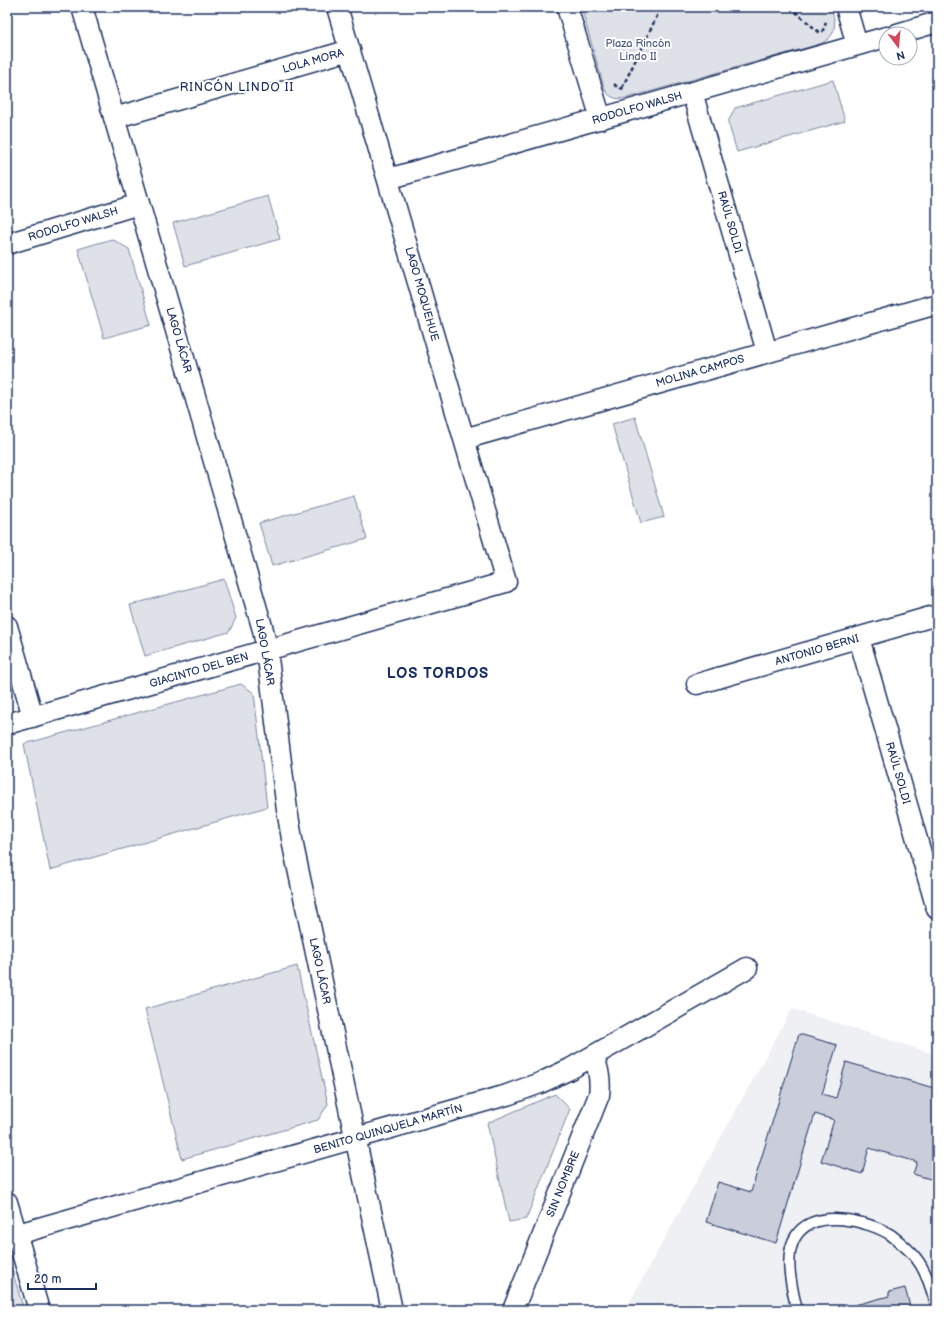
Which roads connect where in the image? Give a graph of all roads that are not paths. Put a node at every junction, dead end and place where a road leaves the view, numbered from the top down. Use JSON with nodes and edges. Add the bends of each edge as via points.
{"nodes":[{"id":1,"x":82,"y":7,"type":"edge"},
{"id":2,"x":337,"y":7,"type":"edge"},
{"id":3,"x":567,"y":7,"type":"edge"},
{"id":4,"x":846,"y":7,"type":"edge"},
{"id":5,"x":937,"y":22,"type":"edge"},
{"id":6,"x":918,"y":28,"type":"edge"},
{"id":7,"x":878,"y":39,"type":"edge"},
{"id":8,"x":857,"y":45,"type":"junction"},
{"id":9,"x":350,"y":50,"type":"junction"},
{"id":10,"x":692,"y":92,"type":"junction"},
{"id":11,"x":114,"y":118,"type":"junction"},
{"id":12,"x":601,"y":119,"type":"junction"},
{"id":13,"x":388,"y":179,"type":"junction"},
{"id":14,"x":139,"y":204,"type":"junction"},
{"id":15,"x":7,"y":244,"type":"edge"},
{"id":16,"x":937,"y":304,"type":"edge"},
{"id":17,"x":767,"y":352,"type":"junction"},
{"id":18,"x":464,"y":439,"type":"junction"},
{"id":19,"x":506,"y":582,"type":"joint"},
{"id":20,"x":937,"y":615,"type":"edge"},
{"id":21,"x":7,"y":626,"type":"edge"},
{"id":22,"x":859,"y":638,"type":"junction"},
{"id":23,"x":267,"y":650,"type":"junction"},
{"id":24,"x":697,"y":684,"type":"dead end"},
{"id":25,"x":33,"y":717,"type":"junction"},
{"id":26,"x":7,"y":724,"type":"edge"},
{"id":27,"x":937,"y":909,"type":"edge"},
{"id":28,"x":747,"y":968,"type":"dead end"},
{"id":29,"x":593,"y":1056,"type":"junction"},
{"id":30,"x":356,"y":1138,"type":"junction"},
{"id":31,"x":7,"y":1202,"type":"edge"},
{"id":32,"x":12,"y":1236,"type":"edge"},
{"id":33,"x":937,"y":1308,"type":"edge"},
{"id":34,"x":38,"y":1310,"type":"edge"},
{"id":35,"x":392,"y":1310,"type":"edge"},
{"id":36,"x":513,"y":1310,"type":"edge"},
{"id":37,"x":797,"y":1310,"type":"edge"}],
"edges":[{"from":1,"to":11,"type":"street","name":"LAGO LÁCAR"},
{"from":2,"to":9,"type":"street","name":"LAGO MOQUEHUE"},
{"from":3,"to":12,"type":"street"},
{"from":4,"to":8,"type":"street"},
{"from":5,"to":6,"type":"street"},
{"from":7,"to":8,"type":"street","name":"RODOLFO WALSH"},
{"from":8,"to":10,"type":"street","name":"RODOLFO WALSH"},
{"from":9,"to":11,"type":"street","name":"LOLA MORA"},
{"from":9,"to":13,"type":"street","name":"LAGO MOQUEHUE"},
{"from":10,"to":12,"type":"street","name":"RODOLFO WALSH"},
{"from":10,"to":17,"type":"street","name":"RAÚL SOLDI"},
{"from":11,"to":14,"type":"street","name":"LAGO LÁCAR"},
{"from":12,"to":13,"type":"street","name":"RODOLFO WALSH"},
{"from":13,"to":18,"type":"street","name":"LAGO MOQUEHUE"},
{"from":14,"to":15,"type":"street","name":"RODOLFO WALSH"},
{"from":14,"to":23,"type":"street","name":"LAGO LÁCAR"},
{"from":16,"to":17,"type":"street","name":"MOLINA CAMPOS"},
{"from":17,"to":18,"type":"street","name":"MOLINA CAMPOS"},
{"from":18,"to":19,"type":"street","name":"LAGO MOQUEHUE"},
{"from":19,"to":23,"type":"street","name":"GIACINTO DEL BEN"},
{"from":20,"to":22,"type":"street","name":"ANTONIO BERNI"},
{"from":21,"to":25,"type":"street"},
{"from":22,"to":24,"type":"street","name":"ANTONIO BERNI"},
{"from":22,"to":27,"type":"street","name":"RAÚL SOLDI"},
{"from":23,"to":25,"type":"street","name":"GIACINTO DEL BEN"},
{"from":23,"to":30,"type":"street","name":"LAGO LÁCAR","via":[[294,850]]},
{"from":25,"to":26,"type":"street","name":"GIACINTO DEL BEN"},
{"from":28,"to":29,"type":"street","name":"BENITO QUINQUELA MARTÍN"},
{"from":29,"to":30,"type":"street","name":"BENITO QUINQUELA MARTÍN","via":[[555,1077],[524,1089]]},
{"from":29,"to":36,"type":"street","name":"SIN NOMBRE","via":[[599,1073],[599,1095]]},
{"from":30,"to":32,"type":"street","name":"BENITO QUINQUELA MARTÍN"},
{"from":30,"to":35,"type":"street","name":"LAGO LÁCAR"},
{"from":31,"to":32,"type":"street"},
{"from":32,"to":34,"type":"street"},
{"from":33,"to":37,"type":"lane","via":[[917,1259],[906,1247],[876,1228],[830,1219],[805,1227],[796,1236],[791,1249],[791,1278]]}]}
